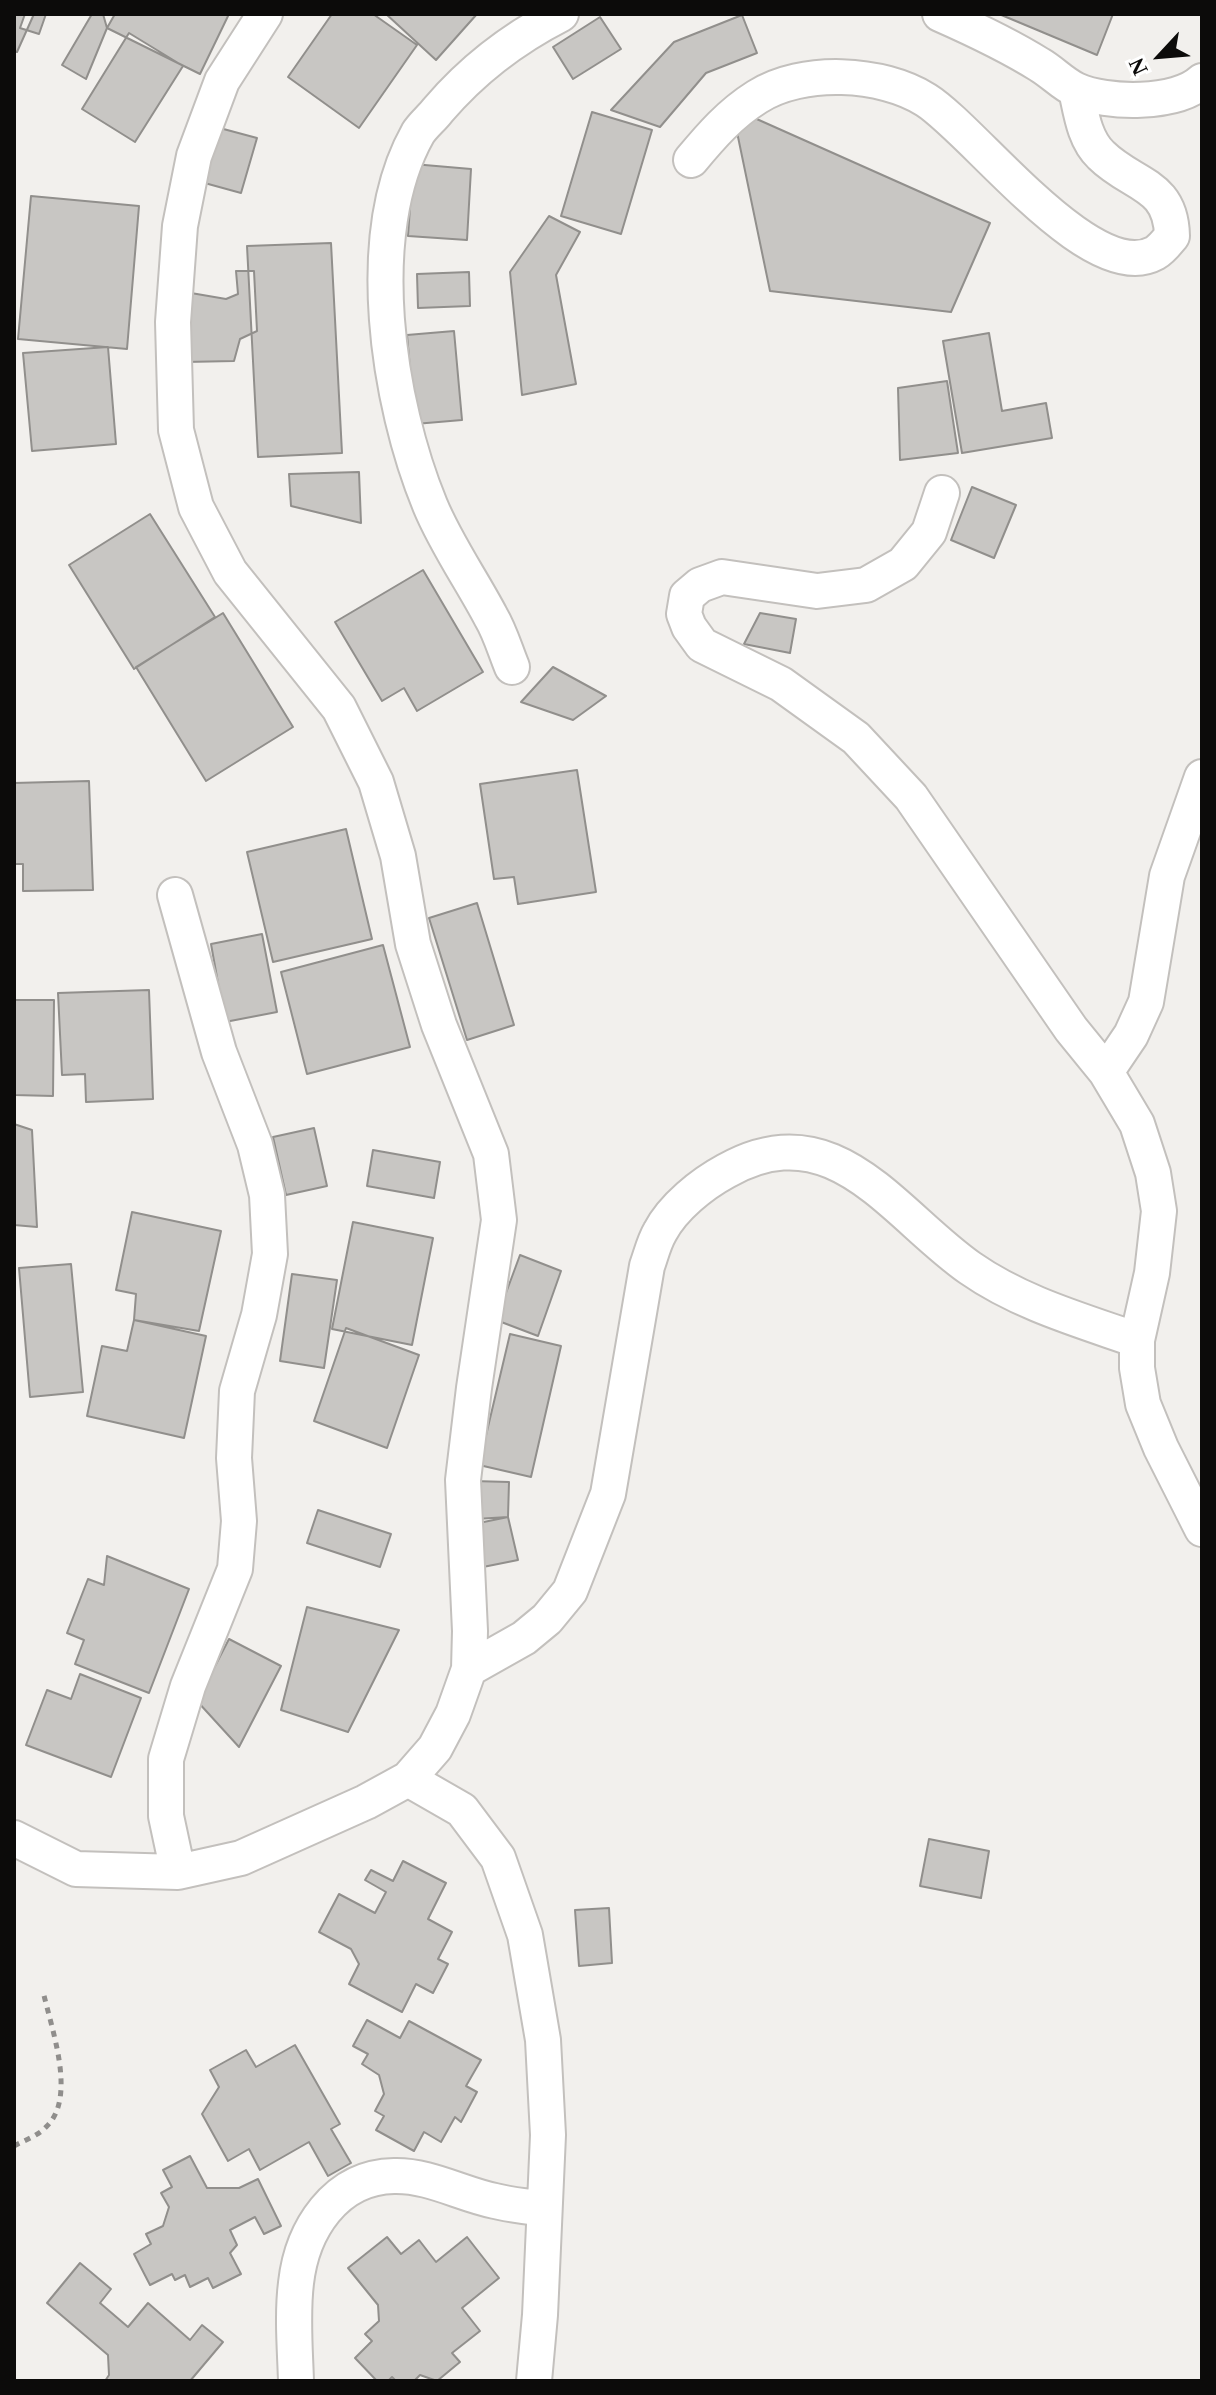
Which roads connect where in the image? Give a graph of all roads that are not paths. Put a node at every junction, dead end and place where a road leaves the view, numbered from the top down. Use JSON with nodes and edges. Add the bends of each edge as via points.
{"nodes":[{"id":1,"x":265,"y":14,"type":"edge"},
{"id":2,"x":561,"y":14,"type":"edge"},
{"id":3,"x":940,"y":14,"type":"edge"},
{"id":4,"x":1202,"y":81,"type":"edge"},
{"id":5,"x":1076,"y":90,"type":"junction"},
{"id":6,"x":691,"y":160,"type":"dead end"},
{"id":7,"x":942,"y":493,"type":"dead end"},
{"id":8,"x":512,"y":667,"type":"dead end"},
{"id":9,"x":1202,"y":777,"type":"edge"},
{"id":10,"x":175,"y":895,"type":"dead end"},
{"id":11,"x":1106,"y":1072,"type":"junction"},
{"id":12,"x":1137,"y":1340,"type":"junction"},
{"id":13,"x":1202,"y":1529,"type":"edge"},
{"id":14,"x":469,"y":1669,"type":"junction"},
{"id":15,"x":408,"y":1779,"type":"junction"},
{"id":16,"x":14,"y":1838,"type":"edge"},
{"id":17,"x":178,"y":1872,"type":"junction"},
{"id":18,"x":543,"y":2209,"type":"junction"},
{"id":19,"x":296,"y":2381,"type":"edge"},
{"id":20,"x":534,"y":2381,"type":"edge"}],
"edges":[{"from":1,"to":14,"type":"street","via":[[222,81],[194,156],[180,226],[174,306],[176,430],[196,507],[230,572],[339,708],[376,782],[398,856],[413,944],[491,1154],[499,1220],[463,1480]]},
{"from":2,"to":8,"type":"street","via":[[492,56],[419,132],[398,182],[386,239],[393,369],[409,450],[431,507]]},
{"from":3,"to":5,"type":"street","via":[[1041,65]]},
{"from":4,"to":5,"type":"street","via":[[1169,97],[1119,100]]},
{"from":5,"to":6,"type":"street","via":[[1085,131],[1099,154],[1160,196],[1172,218],[1172,236],[1153,254],[1119,256],[1086,240],[1040,206],[952,119],[924,98],[877,80],[831,77],[779,87],[725,121]]},
{"from":7,"to":11,"type":"street","via":[[929,532],[903,564],[866,585],[817,591],[722,577],[687,596],[684,614],[702,645],[781,684],[856,738],[902,787]]},
{"from":9,"to":11,"type":"street","via":[[1167,876],[1146,1002]]},
{"from":10,"to":17,"type":"street","via":[[219,1052],[255,1145],[267,1195],[270,1254],[237,1391],[235,1569],[188,1686],[166,1759],[166,1816]]},
{"from":11,"to":12,"type":"street","via":[[1137,1124],[1159,1211]]},
{"from":12,"to":13,"type":"street","via":[[1143,1404]]},
{"from":12,"to":14,"type":"street","via":[[1027,1301],[981,1275],[856,1172],[817,1155],[785,1152],[743,1161],[683,1204],[660,1231],[647,1266],[608,1494],[570,1591],[524,1638]]},
{"from":14,"to":15,"type":"street","via":[[435,1748]]},
{"from":15,"to":17,"type":"street","via":[[241,1858]]},
{"from":15,"to":18,"type":"street","via":[[462,1810],[498,1858],[525,1935],[543,2040],[548,2135]]},
{"from":16,"to":17,"type":"street","via":[[76,1869]]},
{"from":18,"to":19,"type":"street","via":[[393,2176],[358,2183],[335,2198],[316,2220],[296,2283]]},
{"from":18,"to":20,"type":"street"}]}
